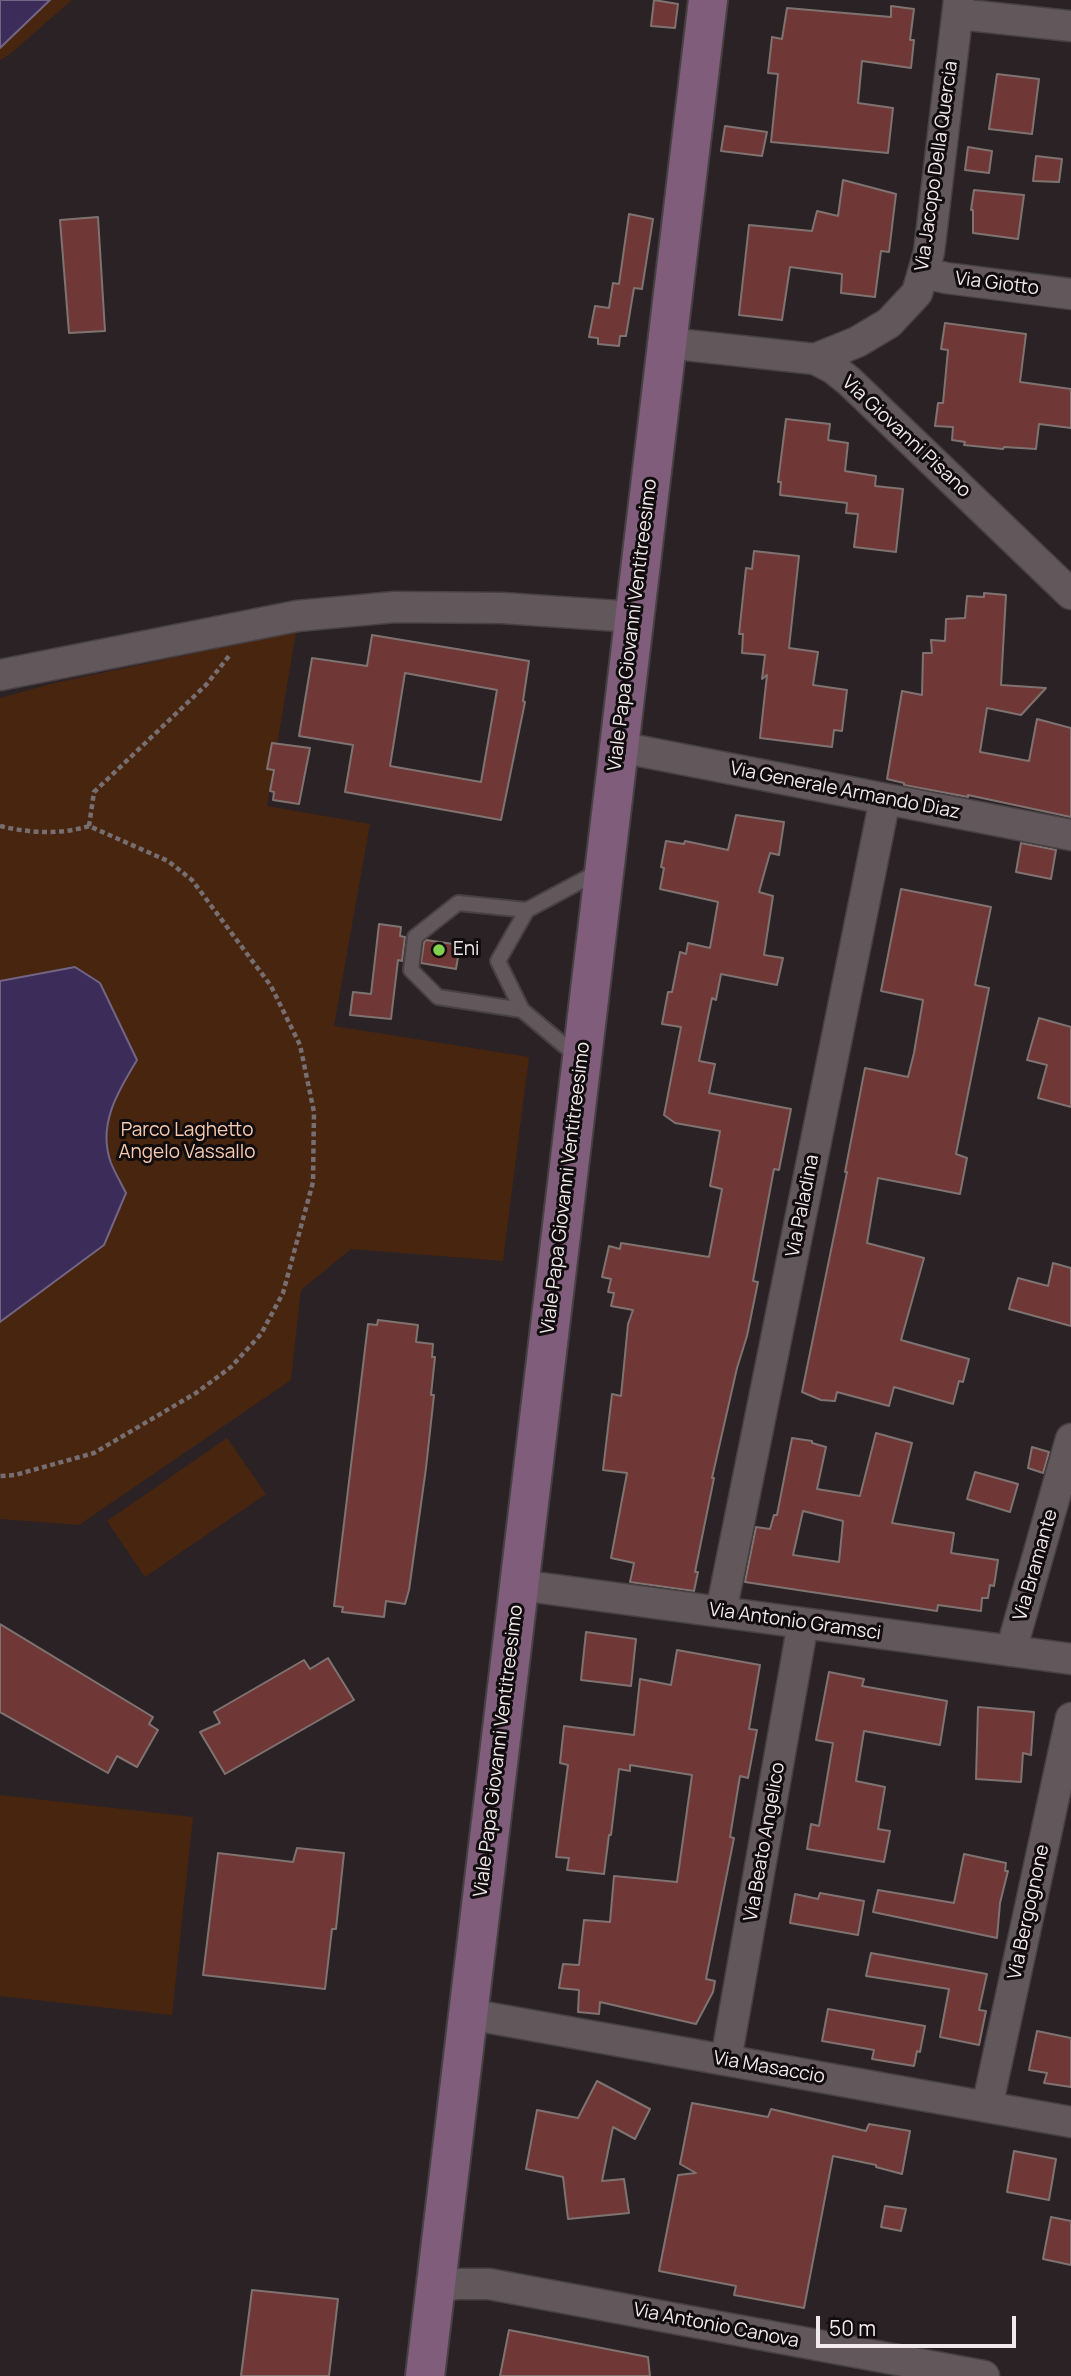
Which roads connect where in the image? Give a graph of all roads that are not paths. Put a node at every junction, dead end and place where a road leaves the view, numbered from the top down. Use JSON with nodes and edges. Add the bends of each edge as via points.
{"nodes":[{"id":1,"x":708,"y":0,"type":"edge"},
{"id":2,"x":958,"y":7,"type":"edge"},
{"id":3,"x":1071,"y":26,"type":"edge"},
{"id":4,"x":924,"y":273,"type":"junction"},
{"id":5,"x":1071,"y":294,"type":"edge"},
{"id":6,"x":667,"y":343,"type":"junction"},
{"id":7,"x":815,"y":359,"type":"junction"},
{"id":8,"x":1071,"y":594,"type":"edge"},
{"id":9,"x":634,"y":617,"type":"junction"},
{"id":10,"x":0,"y":675,"type":"edge"},
{"id":11,"x":619,"y":747,"type":"junction"},
{"id":12,"x":885,"y":799,"type":"junction"},
{"id":13,"x":1071,"y":835,"type":"edge"},
{"id":14,"x":604,"y":869,"type":"junction"},
{"id":15,"x":527,"y":910,"type":"junction"},
{"id":16,"x":522,"y":1010,"type":"junction"},
{"id":17,"x":582,"y":1060,"type":"junction"},
{"id":18,"x":1071,"y":1439,"type":"edge"},
{"id":19,"x":519,"y":1585,"type":"junction"},
{"id":20,"x":721,"y":1612,"type":"junction"},
{"id":21,"x":803,"y":1623,"type":"junction"},
{"id":22,"x":1012,"y":1651,"type":"junction"},
{"id":23,"x":1071,"y":1659,"type":"edge"},
{"id":24,"x":1071,"y":1718,"type":"edge"},
{"id":25,"x":468,"y":2014,"type":"junction"},
{"id":26,"x":726,"y":2060,"type":"junction"},
{"id":27,"x":987,"y":2106,"type":"junction"},
{"id":28,"x":1071,"y":2122,"type":"edge"},
{"id":29,"x":438,"y":2274,"type":"junction"},
{"id":30,"x":425,"y":2376,"type":"edge"},
{"id":31,"x":984,"y":2376,"type":"edge"}],
"edges":[{"from":1,"to":6,"type":"street","name":"Viale Papa Giovanni Ventitreesimo"},
{"from":2,"to":3,"type":"street"},
{"from":2,"to":4,"type":"street","name":"Via Jacopo Della Quercia"},
{"from":4,"to":5,"type":"street","name":"Via Giotto"},
{"from":4,"to":7,"type":"street","name":"Via Jacopo Della Quercia","via":[[917,293],[889,323]]},
{"from":6,"to":7,"type":"street","name":"Via Giovanni Pisano"},
{"from":6,"to":9,"type":"street","name":"Viale Papa Giovanni Ventitreesimo"},
{"from":7,"to":8,"type":"street","name":"Via Giovanni Pisano","via":[[849,381]]},
{"from":9,"to":10,"type":"street","via":[[395,607],[297,616]]},
{"from":9,"to":11,"type":"street","name":"Viale Papa Giovanni Ventitreesimo"},
{"from":11,"to":12,"type":"street","name":"Via Generale Armando Diaz"},
{"from":11,"to":14,"type":"street","name":"Viale Papa Giovanni Ventitreesimo"},
{"from":12,"to":13,"type":"street","name":"Via Generale Armando Diaz"},
{"from":12,"to":20,"type":"street","name":"Via Paladina"},
{"from":14,"to":15,"type":"lane"},
{"from":14,"to":17,"type":"street","name":"Viale Papa Giovanni Ventitreesimo"},
{"from":15,"to":16,"type":"lane","via":[[498,961]]},
{"from":15,"to":16,"type":"lane","via":[[458,903],[415,937],[411,970],[438,998]]},
{"from":16,"to":17,"type":"lane"},
{"from":17,"to":19,"type":"street","name":"Viale Papa Giovanni Ventitreesimo"},
{"from":18,"to":22,"type":"street","name":"Via Bramante"},
{"from":19,"to":20,"type":"street","name":"Via Antonio Gramsci"},
{"from":19,"to":25,"type":"street","name":"Viale Papa Giovanni Ventitreesimo"},
{"from":20,"to":21,"type":"street","name":"Via Antonio Gramsci"},
{"from":21,"to":22,"type":"street","name":"Via Antonio Gramsci"},
{"from":21,"to":26,"type":"street","name":"Via Beato Angelico"},
{"from":22,"to":23,"type":"street","name":"Via Antonio Gramsci"},
{"from":24,"to":27,"type":"street","name":"Via Bergognone"},
{"from":25,"to":26,"type":"street","name":"Via Masaccio"},
{"from":25,"to":29,"type":"street","name":"Viale Papa Giovanni Ventitreesimo"},
{"from":26,"to":27,"type":"street","name":"Via Masaccio"},
{"from":27,"to":28,"type":"street","name":"Via Masaccio"},
{"from":29,"to":30,"type":"street","name":"Viale Papa Giovanni Ventitreesimo"},
{"from":29,"to":31,"type":"street","name":"Via Antonio Canova","via":[[456,2284],[489,2284]]}]}
